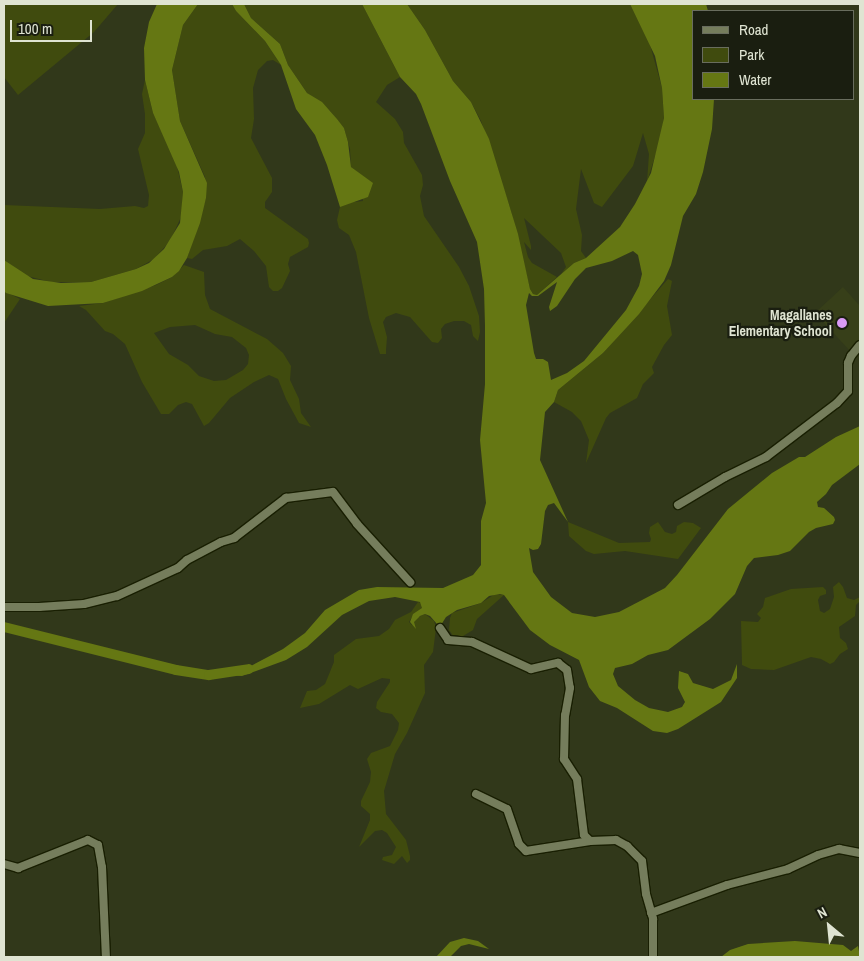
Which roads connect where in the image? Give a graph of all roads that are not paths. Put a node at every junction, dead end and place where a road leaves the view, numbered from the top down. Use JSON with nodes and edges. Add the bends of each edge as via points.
{"nodes":[{"id":1,"x":860,"y":345,"type":"edge"},
{"id":2,"x":678,"y":505,"type":"dead end"},
{"id":3,"x":410,"y":582,"type":"dead end"},
{"id":4,"x":4,"y":607,"type":"edge"},
{"id":5,"x":440,"y":628,"type":"dead end"},
{"id":6,"x":476,"y":794,"type":"dead end"},
{"id":7,"x":590,"y":841,"type":"junction"},
{"id":8,"x":860,"y":853,"type":"edge"},
{"id":9,"x":4,"y":864,"type":"edge"},
{"id":10,"x":651,"y":913,"type":"junction"},
{"id":11,"x":106,"y":957,"type":"edge"},
{"id":12,"x":653,"y":957,"type":"edge"}],
"edges":[{"from":1,"to":2,"type":"street","via":[[848,363],[848,391],[838,403],[766,457]]},
{"from":3,"to":4,"type":"street","via":[[357,524],[333,492],[286,498],[234,538],[220,542],[178,568],[117,596],[84,604]]},
{"from":5,"to":7,"type":"street","via":[[448,640],[472,642],[531,669],[558,663],[567,670],[570,688],[565,715],[564,758],[577,779],[584,834]]},
{"from":6,"to":7,"type":"street","via":[[507,809],[519,844],[526,852]]},
{"from":7,"to":10,"type":"street","via":[[616,840],[642,861]]},
{"from":8,"to":10,"type":"street","via":[[839,849],[818,854],[788,869],[727,885]]},
{"from":9,"to":11,"type":"street","via":[[18,868],[88,840],[98,845]]},
{"from":10,"to":12,"type":"street"}]}
